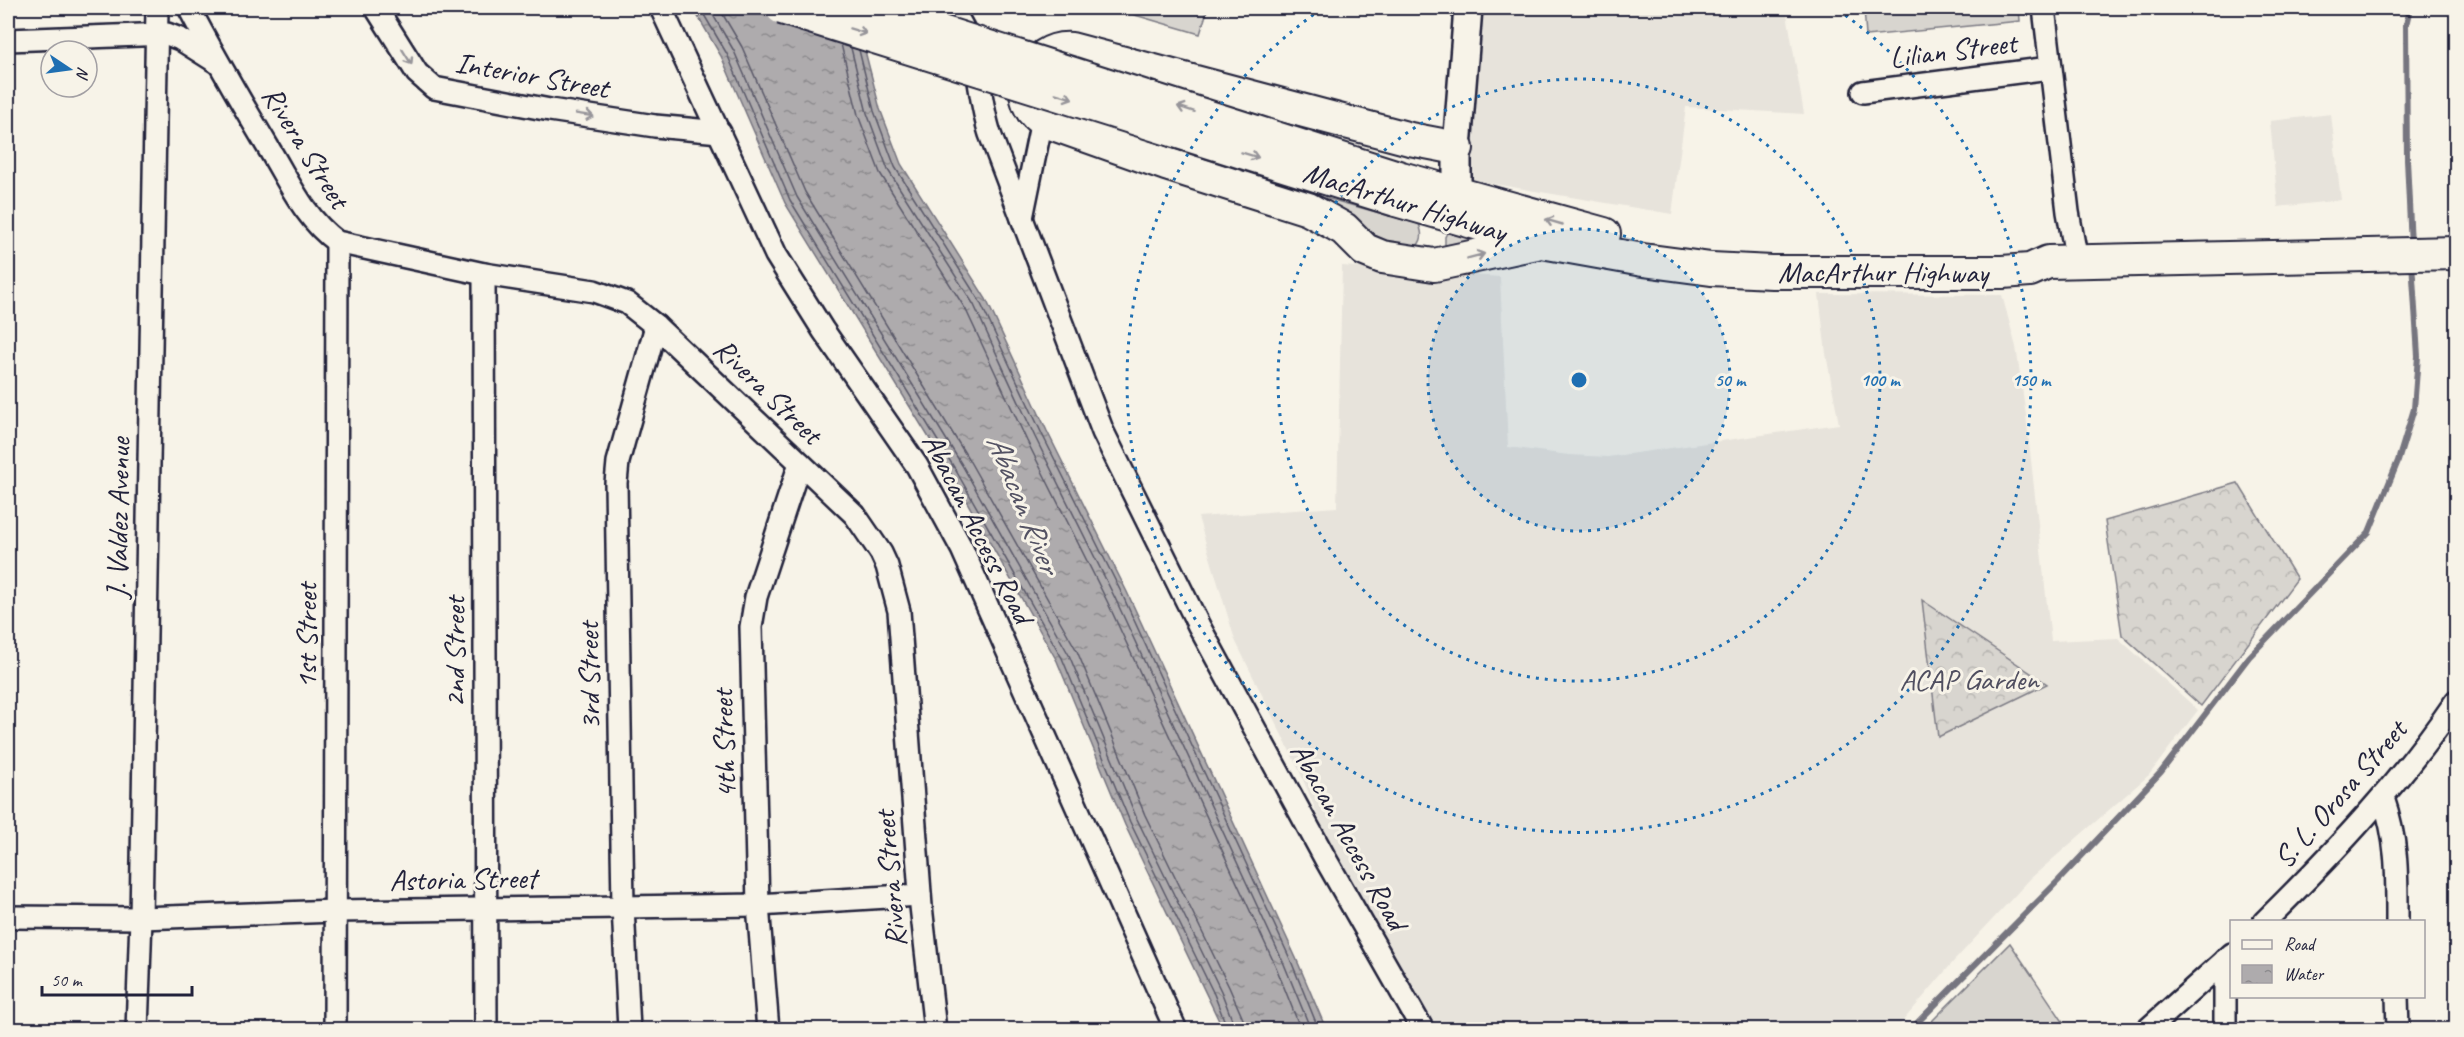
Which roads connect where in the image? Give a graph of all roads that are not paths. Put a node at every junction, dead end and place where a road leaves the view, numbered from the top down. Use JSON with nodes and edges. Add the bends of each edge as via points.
{"nodes":[{"id":1,"x":157,"y":8,"type":"edge"},
{"id":2,"x":189,"y":8,"type":"edge"},
{"id":3,"x":376,"y":8,"type":"edge"},
{"id":4,"x":661,"y":8,"type":"edge"},
{"id":5,"x":782,"y":8,"type":"edge"},
{"id":6,"x":866,"y":8,"type":"edge"},
{"id":7,"x":1468,"y":8,"type":"edge"},
{"id":8,"x":2044,"y":8,"type":"edge"},
{"id":9,"x":956,"y":15,"type":"edge"},
{"id":10,"x":156,"y":34,"type":"junction"},
{"id":11,"x":8,"y":40,"type":"edge"},
{"id":12,"x":1042,"y":55,"type":"junction"},
{"id":13,"x":219,"y":64,"type":"junction"},
{"id":14,"x":2050,"y":68,"type":"junction"},
{"id":15,"x":1863,"y":92,"type":"dead end"},
{"id":16,"x":1042,"y":120,"type":"junction"},
{"id":17,"x":720,"y":132,"type":"junction"},
{"id":18,"x":1410,"y":139,"type":"junction"},
{"id":19,"x":1457,"y":148,"type":"junction"},
{"id":20,"x":1456,"y":194,"type":"junction"},
{"id":21,"x":1406,"y":195,"type":"junction"},
{"id":22,"x":1022,"y":218,"type":"junction"},
{"id":23,"x":337,"y":242,"type":"junction"},
{"id":24,"x":1542,"y":242,"type":"junction"},
{"id":25,"x":2452,"y":253,"type":"edge"},
{"id":26,"x":1397,"y":261,"type":"junction"},
{"id":27,"x":2062,"y":261,"type":"junction"},
{"id":28,"x":484,"y":274,"type":"junction"},
{"id":29,"x":656,"y":326,"type":"junction"},
{"id":30,"x":800,"y":463,"type":"junction"},
{"id":31,"x":2457,"y":701,"type":"edge"},
{"id":32,"x":2383,"y":798,"type":"junction"},
{"id":33,"x":920,"y":895,"type":"junction"},
{"id":34,"x":758,"y":905,"type":"junction"},
{"id":35,"x":623,"y":906,"type":"junction"},
{"id":36,"x":485,"y":909,"type":"junction"},
{"id":37,"x":335,"y":911,"type":"junction"},
{"id":38,"x":8,"y":917,"type":"edge"},
{"id":39,"x":141,"y":918,"type":"junction"},
{"id":40,"x":2265,"y":920,"type":"edge"},
{"id":41,"x":2397,"y":920,"type":"edge"},
{"id":42,"x":2228,"y":957,"type":"edge"},
{"id":43,"x":2397,"y":998,"type":"edge"},
{"id":44,"x":137,"y":1029,"type":"edge"},
{"id":45,"x":335,"y":1029,"type":"edge"},
{"id":46,"x":486,"y":1029,"type":"edge"},
{"id":47,"x":629,"y":1029,"type":"edge"},
{"id":48,"x":768,"y":1029,"type":"edge"},
{"id":49,"x":935,"y":1029,"type":"edge"},
{"id":50,"x":1176,"y":1029,"type":"edge"},
{"id":51,"x":1423,"y":1029,"type":"edge"},
{"id":52,"x":2147,"y":1029,"type":"edge"},
{"id":53,"x":2225,"y":1029,"type":"edge"},
{"id":54,"x":2397,"y":1029,"type":"edge"}],
"edges":[{"from":1,"to":10,"type":"street","name":"J. Valdez Avenue"},
{"from":2,"to":13,"type":"street","name":"Rivera Street"},
{"from":3,"to":17,"type":"street","name":"Interior Street","one_way":true,"via":[[417,73],[434,88],[550,110]]},
{"from":4,"to":17,"type":"street","name":"Abacan Access Road"},
{"from":5,"to":21,"type":"highway","name":"MacArthur Highway","one_way":true,"bridge":true},
{"from":21,"to":6,"type":"highway","name":"MacArthur Highway","one_way":true,"bridge":true},
{"from":7,"to":19,"type":"main road"},
{"from":8,"to":14,"type":"street"},
{"from":9,"to":12,"type":"street"},
{"from":9,"to":22,"type":"street","name":"Abacan Access Road","via":[[975,58],[982,110]]},
{"from":10,"to":11,"type":"street","name":"Rivera Street"},
{"from":10,"to":13,"type":"street","name":"Rivera Street","via":[[180,39]]},
{"from":10,"to":39,"type":"street","name":"J. Valdez Avenue"},
{"from":12,"to":16,"type":"highway","via":[[1030,73],[1026,98]]},
{"from":12,"to":18,"type":"highway","via":[[1060,48],[1083,50]]},
{"from":13,"to":23,"type":"street","name":"Rivera Street","via":[[303,207],[324,233]]},
{"from":14,"to":15,"type":"street","name":"Lilian Street"},
{"from":14,"to":27,"type":"street","via":[[2068,212]]},
{"from":16,"to":22,"type":"street"},
{"from":16,"to":26,"type":"highway","via":[[1293,203],[1344,230],[1373,254]]},
{"from":17,"to":50,"type":"street","name":"Abacan Access Road","via":[[758,219],[791,280],[917,466],[957,540]]},
{"from":18,"to":19,"type":"highway"},
{"from":18,"to":20,"type":"highway","via":[[1427,149],[1444,167]]},
{"from":19,"to":20,"type":"main road"},
{"from":20,"to":21,"type":"highway","name":"MacArthur Highway"},
{"from":27,"to":20,"type":"highway","name":"MacArthur Highway","one_way":true,"via":[[2031,252],[1792,256],[1712,252],[1588,231]]},
{"from":21,"to":24,"type":"highway","name":"MacArthur Highway"},
{"from":21,"to":26,"type":"highway","via":[[1432,230],[1433,245],[1425,257]]},
{"from":22,"to":51,"type":"street","name":"Abacan Access Road","via":[[1108,442],[1199,626]]},
{"from":23,"to":28,"type":"street","name":"Rivera Street"},
{"from":23,"to":37,"type":"street","name":"1st Street"},
{"from":26,"to":24,"type":"highway","one_way":true,"via":[[1434,265]]},
{"from":24,"to":27,"type":"highway","name":"MacArthur Highway","via":[[1654,262],[1772,272],[2002,272],[2030,270]]},
{"from":25,"to":27,"type":"highway","name":"MacArthur Highway"},
{"from":28,"to":29,"type":"street","name":"Rivera Street","via":[[594,291],[627,303]]},
{"from":28,"to":36,"type":"street","name":"2nd Street"},
{"from":29,"to":30,"type":"street","name":"Rivera Street"},
{"from":29,"to":35,"type":"street","name":"3rd Street","via":[[618,462],[616,483]]},
{"from":30,"to":33,"type":"street","name":"Rivera Street","via":[[855,515],[887,566],[899,611]]},
{"from":30,"to":34,"type":"street","name":"4th Street","via":[[752,612]]},
{"from":31,"to":32,"type":"street","name":"S. L. Orosa Street"},
{"from":32,"to":40,"type":"street","name":"S. L. Orosa Street"},
{"from":32,"to":41,"type":"street","via":[[2395,836]]},
{"from":33,"to":34,"type":"street","name":"Astoria Street"},
{"from":33,"to":49,"type":"street","name":"Rivera Street"},
{"from":34,"to":35,"type":"street","name":"Astoria Street"},
{"from":34,"to":48,"type":"street","name":"4th Street"},
{"from":35,"to":36,"type":"street","name":"Astoria Street"},
{"from":35,"to":47,"type":"street","name":"3rd Street"},
{"from":36,"to":37,"type":"street","name":"Astoria Street"},
{"from":36,"to":46,"type":"street","name":"2nd Street"},
{"from":37,"to":39,"type":"street","name":"Astoria Street"},
{"from":37,"to":45,"type":"street","name":"1st Street"},
{"from":38,"to":39,"type":"street","name":"Astoria Street"},
{"from":39,"to":44,"type":"street","name":"J. Valdez Avenue"},
{"from":42,"to":52,"type":"street"},
{"from":42,"to":53,"type":"street"},
{"from":43,"to":54,"type":"street"}]}
